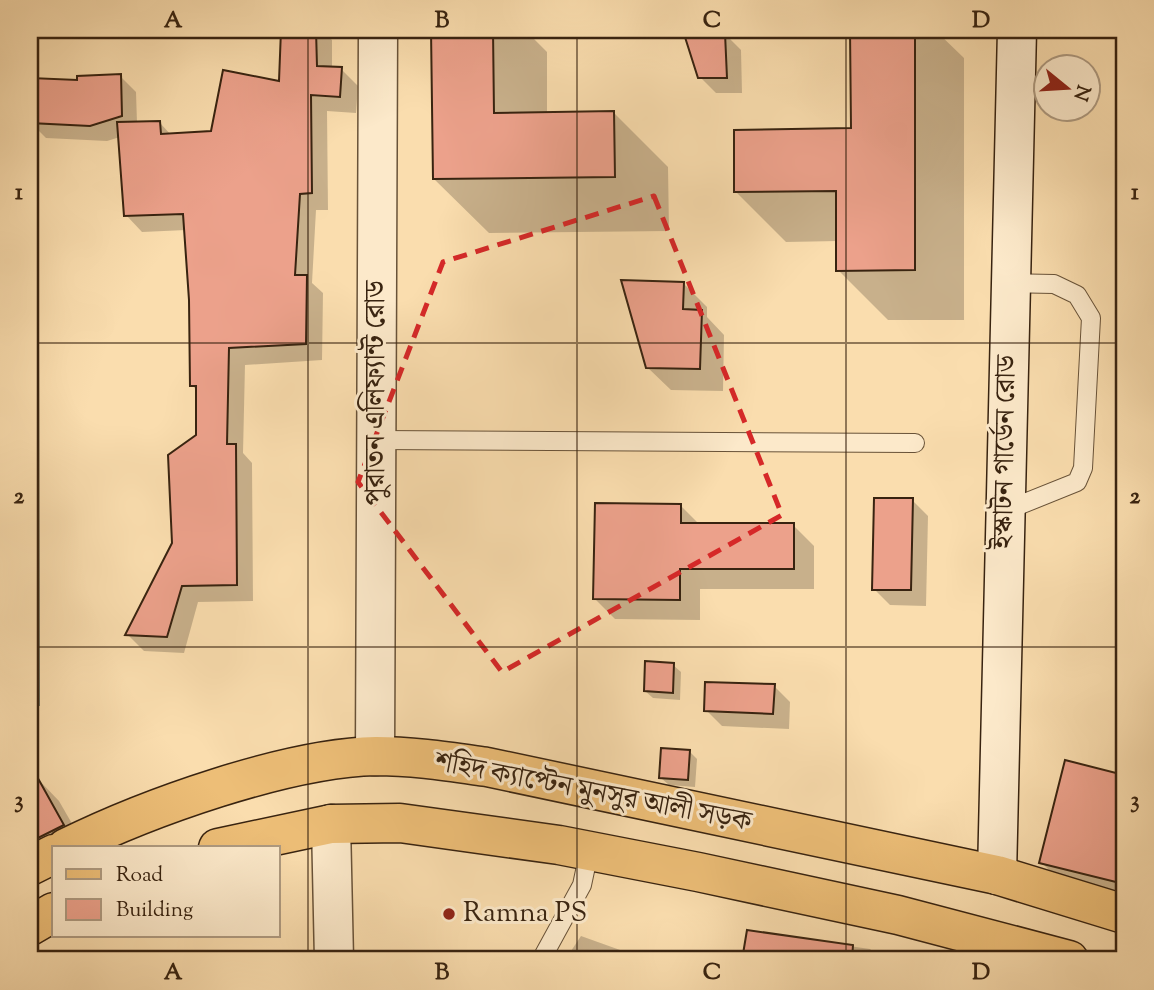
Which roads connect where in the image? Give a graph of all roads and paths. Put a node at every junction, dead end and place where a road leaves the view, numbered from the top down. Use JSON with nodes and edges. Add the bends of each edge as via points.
{"nodes":[{"id":1,"x":378,"y":30,"type":"edge"},
{"id":2,"x":1017,"y":30,"type":"edge"},
{"id":3,"x":1010,"y":283,"type":"junction"},
{"id":4,"x":377,"y":440,"type":"junction"},
{"id":5,"x":915,"y":443,"type":"dead end"},
{"id":6,"x":1004,"y":512,"type":"junction"},
{"id":7,"x":375,"y":756,"type":"junction"},
{"id":8,"x":331,"y":824,"type":"junction"},
{"id":9,"x":71,"y":846,"type":"edge"},
{"id":10,"x":227,"y":846,"type":"edge"},
{"id":11,"x":589,"y":852,"type":"junction"},
{"id":12,"x":52,"y":855,"type":"edge"},
{"id":13,"x":30,"y":866,"type":"edge"},
{"id":14,"x":997,"y":875,"type":"junction"},
{"id":15,"x":52,"y":913,"type":"edge"},
{"id":16,"x":1124,"y":914,"type":"edge"},
{"id":17,"x":30,"y":926,"type":"edge"},
{"id":18,"x":334,"y":960,"type":"edge"},
{"id":19,"x":541,"y":960,"type":"edge"},
{"id":20,"x":1069,"y":960,"type":"edge"}],
"edges":[{"from":1,"to":4,"type":"street","name":"পুরাতন এলিফ্যান্ট রোড"},
{"from":2,"to":3,"type":"street","name":"ইস্কাটন গার্ডেন রোড"},
{"from":3,"to":6,"type":"street","name":"ইস্কাটন গার্ডেন রোড"},
{"from":3,"to":6,"type":"lane","via":[[1054,284],[1077,296],[1091,318],[1083,468],[1077,482]]},
{"from":4,"to":5,"type":"lane"},
{"from":4,"to":7,"type":"street","name":"পুরাতন এলিফ্যান্ট রোড"},
{"from":6,"to":14,"type":"street","name":"ইস্কাটন গার্ডেন রোড"},
{"from":7,"to":9,"type":"main road","name":"শহিদ ক্যাপ্টেন মুনসুর আলী সড়ক","via":[[321,762],[262,776],[173,804]]},
{"from":7,"to":14,"type":"main road","name":"শহিদ ক্যাপ্টেন মুনসুর আলী সড়ক","via":[[487,767]]},
{"from":8,"to":10,"type":"main road","name":"শহিদ ক্যাপ্টেন মুনসুর আলী সড়ক"},
{"from":8,"to":11,"type":"main road","name":"শহিদ ক্যাপ্টেন মুনসুর আলী সড়ক","via":[[400,824]]},
{"from":8,"to":18,"type":"street"},
{"from":11,"to":19,"type":"lane","via":[[582,885]]},
{"from":11,"to":20,"type":"main road","name":"শহিদ ক্যাপ্টেন মুনসুর আলী সড়ক","via":[[898,915]]},
{"from":12,"to":13,"type":"main road"},
{"from":14,"to":16,"type":"main road","name":"শহিদ ক্যাপ্টেন মুনসুর আলী সড়ক"},
{"from":15,"to":17,"type":"main road"}]}
